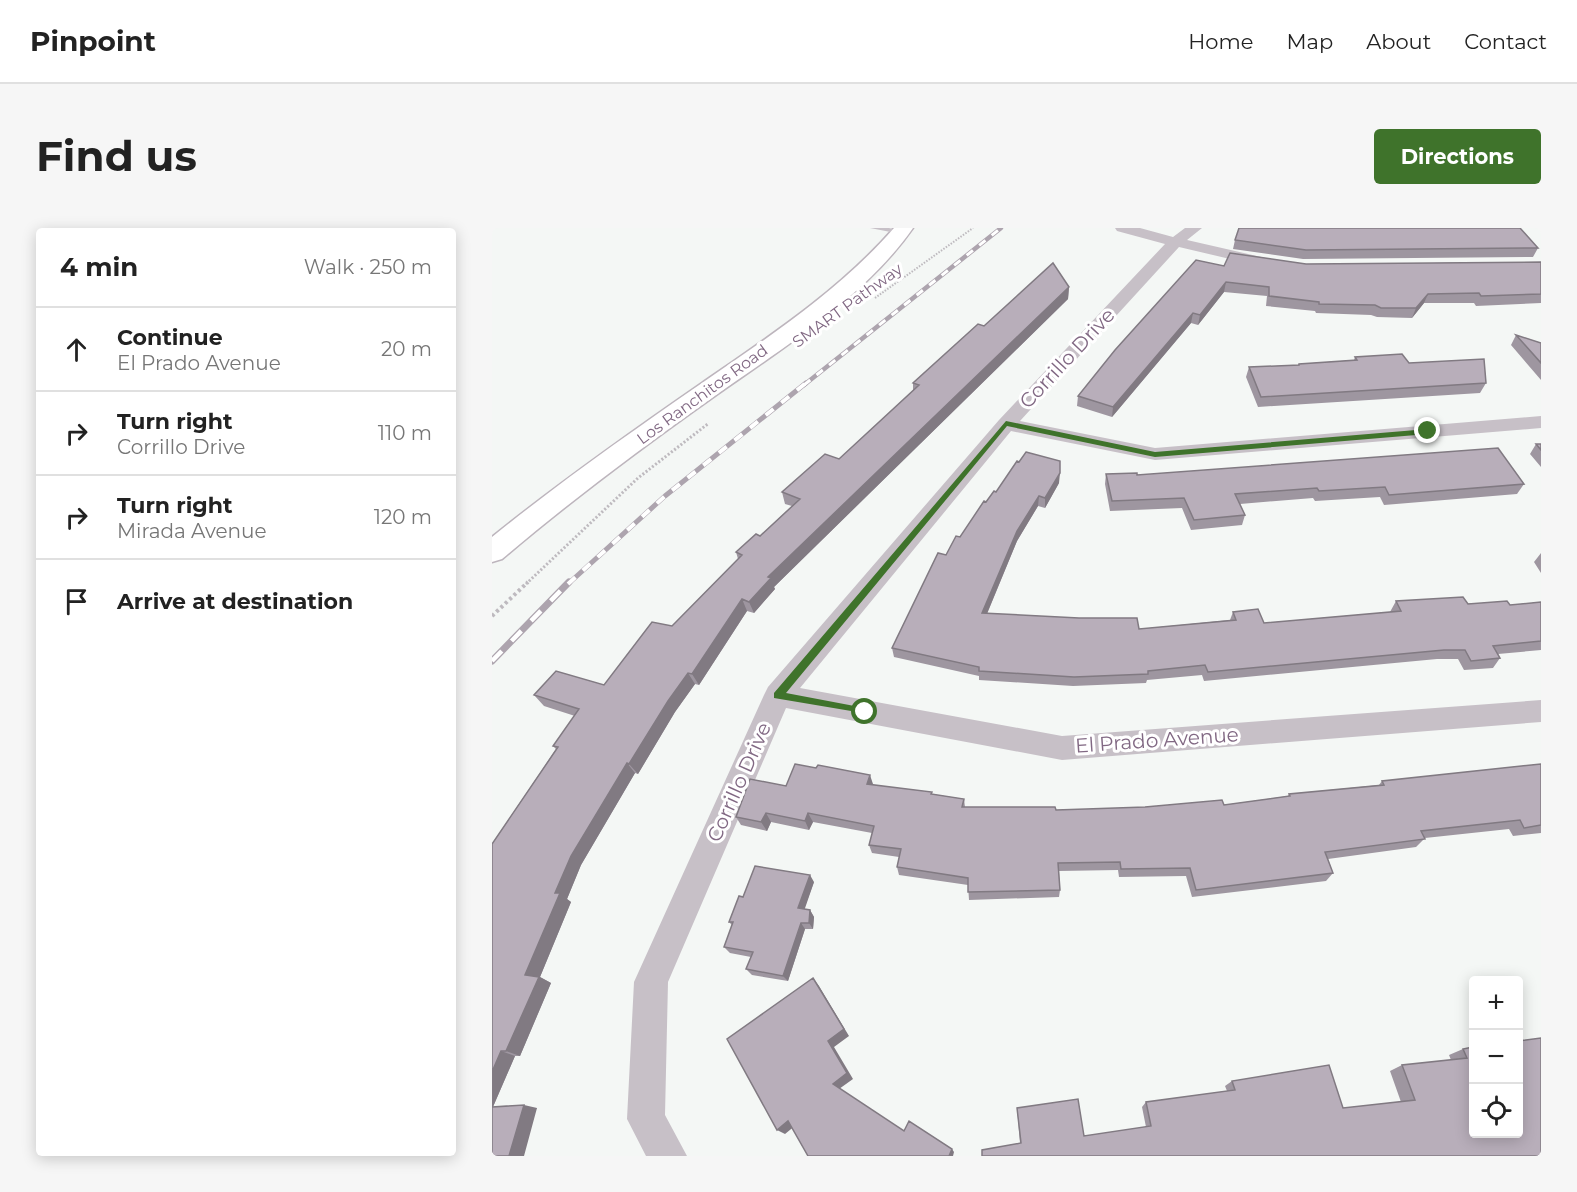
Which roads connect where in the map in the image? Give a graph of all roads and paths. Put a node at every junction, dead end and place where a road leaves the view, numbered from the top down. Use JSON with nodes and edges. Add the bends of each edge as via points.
{"nodes":[{"id":1,"x":874,"y":228,"type":"edge"},
{"id":2,"x":973,"y":228,"type":"edge"},
{"id":3,"x":1122,"y":228,"type":"edge"},
{"id":4,"x":903,"y":230,"type":"edge"},
{"id":5,"x":1185,"y":235,"type":"edge"},
{"id":6,"x":1283,"y":264,"type":"edge"},
{"id":7,"x":875,"y":298,"type":"dead end"},
{"id":8,"x":711,"y":422,"type":"dead end"},
{"id":9,"x":1541,"y":422,"type":"edge"},
{"id":10,"x":1006,"y":424,"type":"junction"},
{"id":11,"x":492,"y":552,"type":"edge"},
{"id":12,"x":492,"y":616,"type":"edge"},
{"id":13,"x":778,"y":696,"type":"junction"},
{"id":14,"x":1541,"y":711,"type":"edge"},
{"id":15,"x":667,"y":1156,"type":"edge"}],
"edges":[{"from":1,"to":4,"type":"lane"},
{"from":2,"to":7,"type":"path","name":"SMART Pathway"},
{"from":3,"to":5,"type":"street"},
{"from":4,"to":11,"type":"main road","name":"Los Ranchitos Road","via":[[824,304],[595,471]]},
{"from":5,"to":6,"type":"street","via":[[1226,255]]},
{"from":5,"to":10,"type":"street","name":"Corrillo Drive"},
{"from":8,"to":12,"type":"path","via":[[638,478]]},
{"from":9,"to":10,"type":"street","via":[[1155,454]]},
{"from":10,"to":13,"type":"street","name":"Corrillo Drive"},
{"from":13,"to":14,"type":"street","name":"El Prado Avenue","via":[[1062,748]]},
{"from":13,"to":15,"type":"street","name":"Corrillo Drive","via":[[651,982],[646,1119]]}]}
